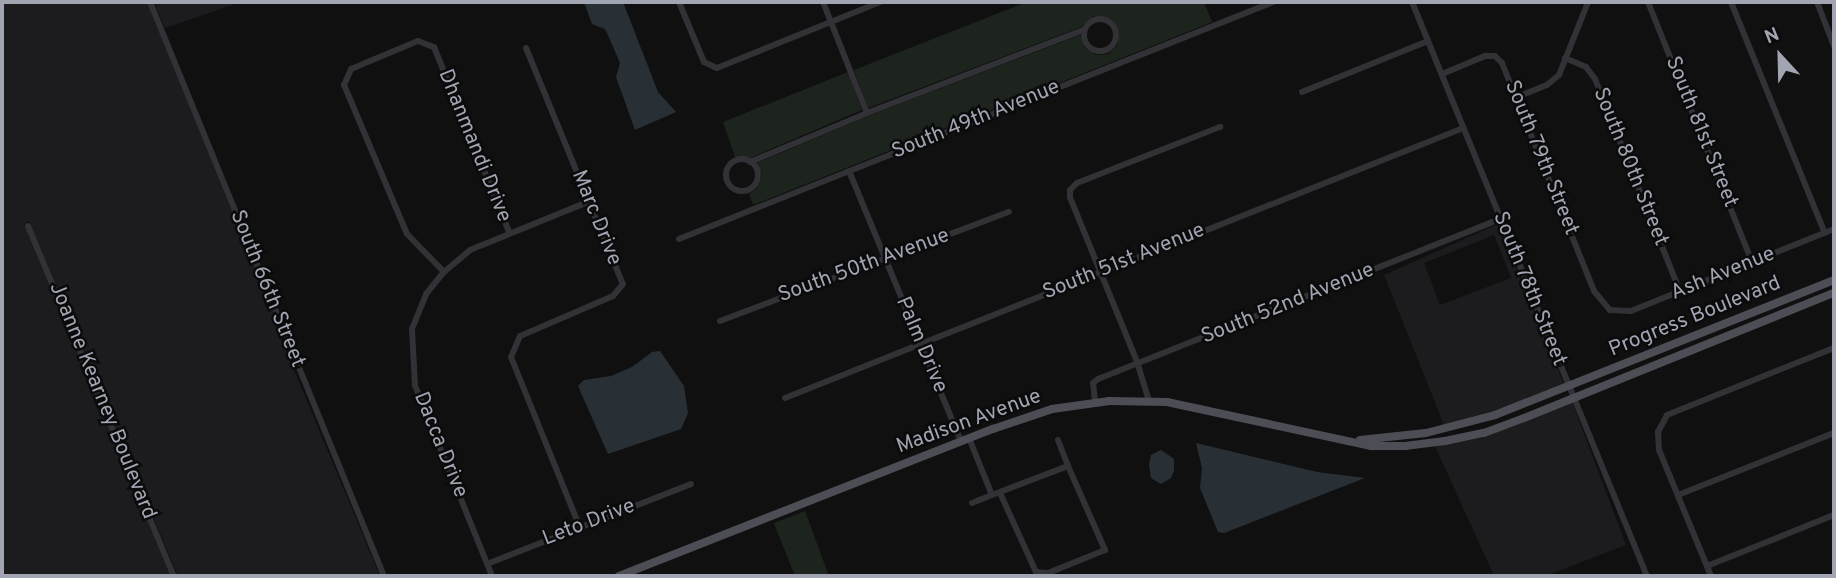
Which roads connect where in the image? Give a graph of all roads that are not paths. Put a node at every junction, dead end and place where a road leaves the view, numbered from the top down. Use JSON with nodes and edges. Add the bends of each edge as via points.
{"nodes":[{"id":1,"x":150,"y":2,"type":"edge"},
{"id":2,"x":679,"y":2,"type":"edge"},
{"id":3,"x":823,"y":2,"type":"edge"},
{"id":4,"x":880,"y":2,"type":"edge"},
{"id":5,"x":1273,"y":2,"type":"edge"},
{"id":6,"x":1412,"y":2,"type":"edge"},
{"id":7,"x":1588,"y":2,"type":"edge"},
{"id":8,"x":1648,"y":2,"type":"edge"},
{"id":9,"x":1731,"y":2,"type":"edge"},
{"id":10,"x":1817,"y":2,"type":"edge"},
{"id":11,"x":832,"y":21,"type":"junction"},
{"id":12,"x":1083,"y":30,"type":"junction"},
{"id":13,"x":1428,"y":41,"type":"junction"},
{"id":14,"x":1834,"y":46,"type":"edge"},
{"id":15,"x":526,"y":48,"type":"dead end"},
{"id":16,"x":1565,"y":58,"type":"junction"},
{"id":17,"x":1442,"y":74,"type":"junction"},
{"id":18,"x":1303,"y":92,"type":"dead end"},
{"id":19,"x":1517,"y":97,"type":"junction"},
{"id":20,"x":867,"y":113,"type":"junction"},
{"id":21,"x":1220,"y":127,"type":"dead end"},
{"id":22,"x":1463,"y":128,"type":"junction"},
{"id":23,"x":750,"y":162,"type":"junction"},
{"id":24,"x":849,"y":171,"type":"junction"},
{"id":25,"x":590,"y":201,"type":"junction"},
{"id":26,"x":1009,"y":212,"type":"dead end"},
{"id":27,"x":1500,"y":219,"type":"junction"},
{"id":28,"x":28,"y":226,"type":"dead end"},
{"id":29,"x":1834,"y":229,"type":"edge"},
{"id":30,"x":509,"y":232,"type":"junction"},
{"id":31,"x":1825,"y":233,"type":"junction"},
{"id":32,"x":679,"y":239,"type":"dead end"},
{"id":33,"x":886,"y":260,"type":"junction"},
{"id":34,"x":1752,"y":262,"type":"junction"},
{"id":35,"x":444,"y":272,"type":"junction"},
{"id":36,"x":1100,"y":272,"type":"junction"},
{"id":37,"x":1834,"y":280,"type":"edge"},
{"id":38,"x":1679,"y":291,"type":"junction"},
{"id":39,"x":1834,"y":293,"type":"edge"},
{"id":40,"x":1610,"y":310,"type":"joint"},
{"id":41,"x":720,"y":321,"type":"dead end"},
{"id":42,"x":1713,"y":328,"type":"junction"},
{"id":43,"x":1718,"y":340,"type":"junction"},
{"id":44,"x":920,"y":343,"type":"junction"},
{"id":45,"x":1834,"y":348,"type":"edge"},
{"id":46,"x":1138,"y":365,"type":"junction"},
{"id":47,"x":1569,"y":386,"type":"junction"},
{"id":48,"x":1573,"y":397,"type":"junction"},
{"id":49,"x":785,"y":398,"type":"dead end"},
{"id":50,"x":1095,"y":401,"type":"junction"},
{"id":51,"x":1149,"y":401,"type":"junction"},
{"id":52,"x":1834,"y":433,"type":"edge"},
{"id":53,"x":965,"y":440,"type":"junction"},
{"id":54,"x":1058,"y":440,"type":"dead end"},
{"id":55,"x":1346,"y":440,"type":"junction"},
{"id":56,"x":1068,"y":466,"type":"junction"},
{"id":57,"x":691,"y":484,"type":"dead end"},
{"id":58,"x":996,"y":494,"type":"junction"},
{"id":59,"x":1678,"y":495,"type":"junction"},
{"id":60,"x":972,"y":503,"type":"dead end"},
{"id":61,"x":1834,"y":515,"type":"edge"},
{"id":62,"x":579,"y":525,"type":"junction"},
{"id":63,"x":487,"y":564,"type":"junction"},
{"id":64,"x":1707,"y":566,"type":"junction"},
{"id":65,"x":636,"y":573,"type":"edge"},
{"id":66,"x":174,"y":576,"type":"edge"},
{"id":67,"x":384,"y":576,"type":"edge"},
{"id":68,"x":492,"y":576,"type":"edge"},
{"id":69,"x":619,"y":576,"type":"edge"},
{"id":70,"x":1647,"y":576,"type":"edge"},
{"id":71,"x":1711,"y":576,"type":"edge"}],
"edges":[{"from":1,"to":67,"type":"street","name":"South 66th Street"},
{"from":2,"to":11,"type":"street","via":[[704,62],[717,68]]},
{"from":3,"to":11,"type":"street"},
{"from":4,"to":11,"type":"street"},
{"from":5,"to":24,"type":"street","name":"South 49th Avenue"},
{"from":6,"to":13,"type":"street","name":"South 78th Street"},
{"from":7,"to":16,"type":"street"},
{"from":8,"to":34,"type":"street","name":"South 81st Street"},
{"from":9,"to":31,"type":"street"},
{"from":10,"to":14,"type":"street"},
{"from":11,"to":20,"type":"street"},
{"from":12,"to":12,"type":"street","via":[[1095,19],[1106,20],[1114,27],[1116,38],[1107,50],[1096,51],[1087,46]]},
{"from":12,"to":20,"type":"street"},
{"from":13,"to":17,"type":"street","name":"South 78th Street"},
{"from":13,"to":18,"type":"street"},
{"from":15,"to":25,"type":"street","name":"Marc Drive"},
{"from":16,"to":19,"type":"street","via":[[1559,75],[1547,85]]},
{"from":16,"to":38,"type":"street","name":"South 80th Street","via":[[1586,67],[1595,79]]},
{"from":17,"to":19,"type":"street","name":"South 79th Street","via":[[1495,56]]},
{"from":17,"to":22,"type":"street","name":"South 78th Street"},
{"from":19,"to":40,"type":"street","name":"South 79th Street","via":[[1594,291]]},
{"from":20,"to":23,"type":"street"},
{"from":21,"to":36,"type":"street","via":[[1077,183],[1070,190]]},
{"from":22,"to":27,"type":"street","name":"South 78th Street"},
{"from":22,"to":36,"type":"street","name":"South 51st Avenue"},
{"from":23,"to":23,"type":"street","via":[[735,161],[728,168],[726,178],[736,190],[746,191],[758,180]]},
{"from":24,"to":32,"type":"street","name":"South 49th Avenue"},
{"from":24,"to":33,"type":"street","name":"Palm Drive"},
{"from":25,"to":30,"type":"street","name":"Dacca Drive"},
{"from":25,"to":62,"type":"street","name":"Marc Drive","via":[[623,284],[614,296],[520,336],[510,357]]},
{"from":26,"to":33,"type":"street","name":"South 50th Avenue"},
{"from":27,"to":46,"type":"street","name":"South 52nd Avenue"},
{"from":27,"to":47,"type":"street","name":"South 78th Street"},
{"from":28,"to":66,"type":"street","name":"Joanne Kearney Boulevard"},
{"from":29,"to":31,"type":"street","name":"Ash Avenue"},
{"from":30,"to":35,"type":"street","name":"Dacca Drive","via":[[470,250]]},
{"from":30,"to":35,"type":"street","name":"Dhanmandi Drive","via":[[434,47],[418,41],[351,69],[344,85],[407,234]]},
{"from":31,"to":34,"type":"street","name":"Ash Avenue"},
{"from":33,"to":41,"type":"street","name":"South 50th Avenue"},
{"from":33,"to":44,"type":"street","name":"Palm Drive"},
{"from":34,"to":38,"type":"street","name":"Ash Avenue"},
{"from":35,"to":63,"type":"street","name":"Dacca Drive","via":[[426,294],[412,329],[415,385]]},
{"from":36,"to":44,"type":"street","name":"South 51st Avenue"},
{"from":36,"to":46,"type":"street"},
{"from":37,"to":42,"type":"main road","name":"Progress Boulevard"},
{"from":38,"to":40,"type":"street","name":"Ash Avenue","via":[[1631,311]]},
{"from":39,"to":43,"type":"main road","name":"Progress Boulevard"},
{"from":42,"to":43,"type":"main road"},
{"from":42,"to":47,"type":"main road","name":"Progress Boulevard"},
{"from":43,"to":48,"type":"main road","name":"Progress Boulevard"},
{"from":44,"to":49,"type":"street","name":"South 51st Avenue"},
{"from":44,"to":53,"type":"street","name":"Palm Drive"},
{"from":45,"to":59,"type":"street","via":[[1667,415],[1658,432],[1659,450]]},
{"from":46,"to":50,"type":"street","name":"South 52nd Avenue","via":[[1095,380]]},
{"from":46,"to":51,"type":"street"},
{"from":47,"to":48,"type":"street","name":"South 78th Street"},
{"from":47,"to":55,"type":"main road","name":"Madison Avenue","via":[[1463,425]]},
{"from":48,"to":55,"type":"main road","name":"Madison Avenue","via":[[1463,438],[1381,447]]},
{"from":48,"to":70,"type":"street","name":"South 78th Street"},
{"from":50,"to":51,"type":"main road","name":"Madison Avenue"},
{"from":50,"to":53,"type":"main road","name":"Madison Avenue","via":[[1035,414]]},
{"from":51,"to":55,"type":"main road","name":"Madison Avenue","via":[[1186,404]]},
{"from":52,"to":59,"type":"street"},
{"from":53,"to":58,"type":"street","name":"Palm Drive"},
{"from":53,"to":65,"type":"main road","name":"Madison Avenue"},
{"from":54,"to":56,"type":"street"},
{"from":56,"to":58,"type":"street"},
{"from":56,"to":58,"type":"street","name":"Palm Drive","via":[[1105,550],[1052,572],[1034,570]]},
{"from":57,"to":62,"type":"street","name":"Leto Drive"},
{"from":58,"to":60,"type":"street"},
{"from":59,"to":64,"type":"street"},
{"from":61,"to":64,"type":"street"},
{"from":62,"to":63,"type":"street","name":"Leto Drive"},
{"from":63,"to":68,"type":"street","name":"Dacca Drive"},
{"from":64,"to":71,"type":"street"},
{"from":65,"to":69,"type":"main road","name":"Madison Avenue"}]}
